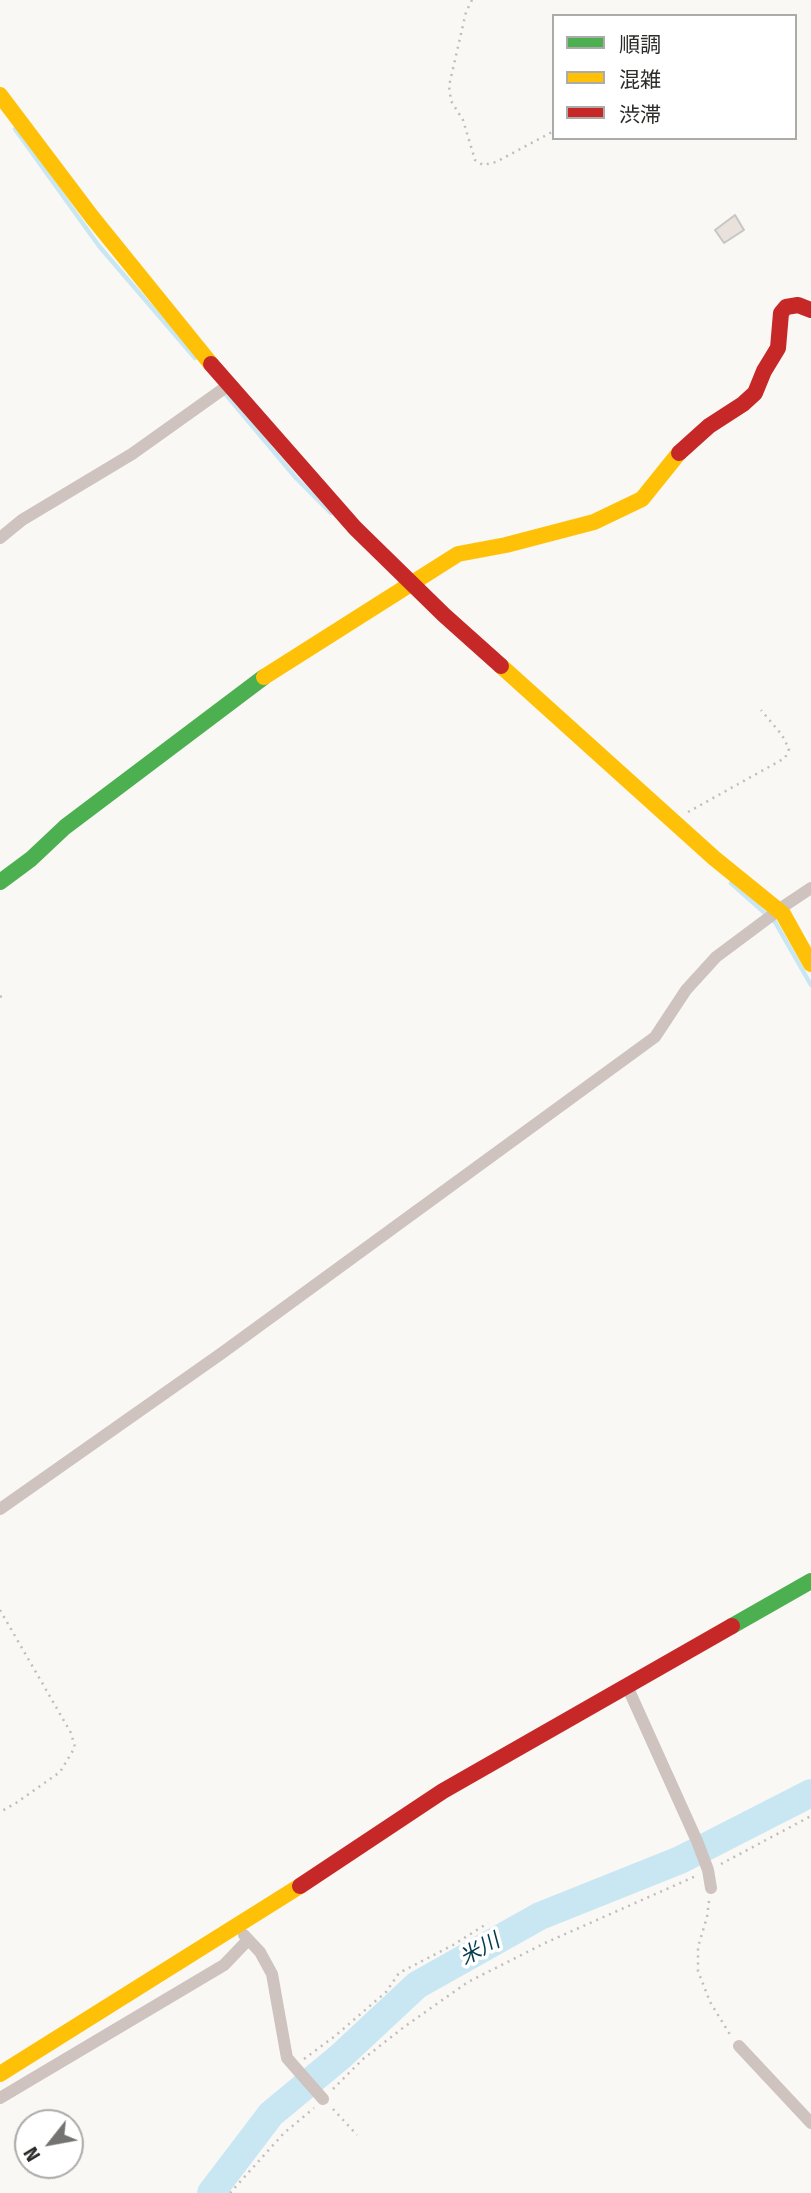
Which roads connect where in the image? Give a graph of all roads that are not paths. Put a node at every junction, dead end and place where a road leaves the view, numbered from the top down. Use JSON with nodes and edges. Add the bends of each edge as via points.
{"nodes":[{"id":1,"x":0,"y":95,"type":"edge"},
{"id":2,"x":811,"y":310,"type":"edge"},
{"id":3,"x":225,"y":388,"type":"junction"},
{"id":4,"x":0,"y":538,"type":"edge"},
{"id":5,"x":405,"y":586,"type":"junction"},
{"id":6,"x":0,"y":882,"type":"edge"},
{"id":7,"x":811,"y":888,"type":"edge"},
{"id":8,"x":772,"y":915,"type":"junction"},
{"id":9,"x":811,"y":964,"type":"edge"},
{"id":10,"x":0,"y":1508,"type":"edge"},
{"id":11,"x":811,"y":1581,"type":"edge"},
{"id":12,"x":627,"y":1686,"type":"junction"},
{"id":13,"x":711,"y":1888,"type":"road end"},
{"id":14,"x":238,"y":1926,"type":"junction"},
{"id":15,"x":247,"y":1941,"type":"junction"},
{"id":16,"x":739,"y":2046,"type":"road end"},
{"id":17,"x":0,"y":2074,"type":"edge"},
{"id":18,"x":0,"y":2098,"type":"edge"},
{"id":19,"x":322,"y":2100,"type":"road end"},
{"id":20,"x":811,"y":2123,"type":"edge"}],
"edges":[{"from":1,"to":3,"type":"street"},
{"from":2,"to":5,"type":"street","via":[[798,304],[786,307],[781,313],[778,348],[755,393],[678,454],[642,499],[594,522],[457,554]]},
{"from":3,"to":4,"type":"street"},
{"from":3,"to":5,"type":"street"},
{"from":5,"to":6,"type":"street","via":[[274,670],[65,827]]},
{"from":5,"to":8,"type":"street","via":[[515,679]]},
{"from":7,"to":8,"type":"street"},
{"from":8,"to":9,"type":"street","via":[[783,914]]},
{"from":8,"to":10,"type":"street","via":[[716,957],[686,990],[656,1037]]},
{"from":11,"to":12,"type":"street"},
{"from":12,"to":13,"type":"street","via":[[697,1841]]},
{"from":12,"to":14,"type":"street","via":[[443,1791]]},
{"from":14,"to":15,"type":"street"},
{"from":14,"to":17,"type":"street"},
{"from":15,"to":18,"type":"street","via":[[224,1965]]},
{"from":15,"to":19,"type":"street","via":[[260,1952],[272,1974],[284,2050]]},
{"from":16,"to":20,"type":"street"}]}
